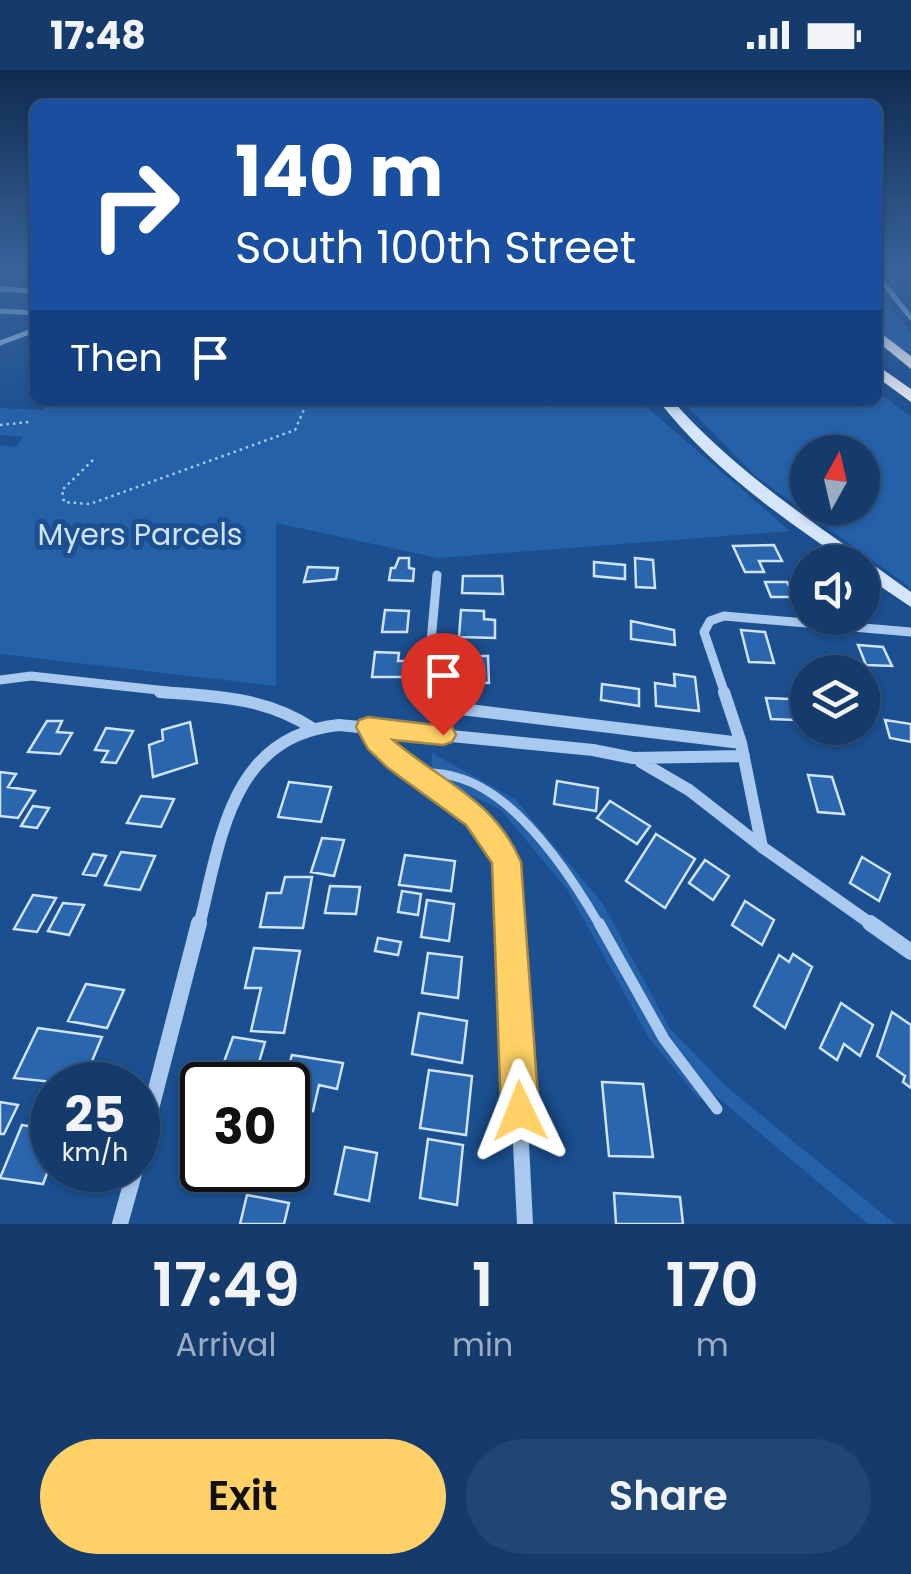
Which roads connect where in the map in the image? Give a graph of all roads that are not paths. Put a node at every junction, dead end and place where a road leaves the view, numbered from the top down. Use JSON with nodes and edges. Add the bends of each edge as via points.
{"nodes":[{"id":1,"x":30,"y":333,"type":"edge"},
{"id":2,"x":882,"y":339,"type":"edge"},
{"id":3,"x":2,"y":340,"type":"edge"},
{"id":4,"x":911,"y":364,"type":"edge"},
{"id":5,"x":882,"y":374,"type":"edge"},
{"id":6,"x":911,"y":397,"type":"edge"},
{"id":7,"x":669,"y":405,"type":"edge"},
{"id":8,"x":834,"y":545,"type":"edge"},
{"id":9,"x":437,"y":575,"type":"dead end"},
{"id":10,"x":880,"y":578,"type":"edge"},
{"id":11,"x":911,"y":600,"type":"edge"},
{"id":12,"x":911,"y":632,"type":"edge"},
{"id":13,"x":0,"y":680,"type":"edge"},
{"id":14,"x":368,"y":727,"type":"junction"},
{"id":15,"x":312,"y":728,"type":"junction"},
{"id":16,"x":742,"y":750,"type":"junction"},
{"id":17,"x":633,"y":758,"type":"junction"},
{"id":18,"x":414,"y":772,"type":"junction"},
{"id":19,"x":762,"y":847,"type":"junction"},
{"id":20,"x":911,"y":952,"type":"edge"},
{"id":21,"x":160,"y":1077,"type":"edge"},
{"id":22,"x":717,"y":1110,"type":"dead end"},
{"id":23,"x":129,"y":1192,"type":"edge"},
{"id":24,"x":120,"y":1224,"type":"edge"},
{"id":25,"x":525,"y":1224,"type":"edge"}],
"edges":[{"from":1,"to":3,"type":"street"},
{"from":2,"to":4,"type":"highway"},
{"from":5,"to":6,"type":"highway"},
{"from":7,"to":8,"type":"main road","via":[[724,466]]},
{"from":9,"to":16,"type":"street","via":[[427,686],[437,702]]},
{"from":10,"to":11,"type":"main road"},
{"from":12,"to":16,"type":"street","via":[[724,616],[710,621],[705,638]]},
{"from":13,"to":15,"type":"street","via":[[31,676],[230,697],[283,709]]},
{"from":14,"to":15,"type":"street"},
{"from":14,"to":17,"type":"street"},
{"from":14,"to":18,"type":"street"},
{"from":15,"to":21,"type":"street","via":[[266,750],[234,800]]},
{"from":16,"to":17,"type":"street"},
{"from":16,"to":19,"type":"street"},
{"from":17,"to":19,"type":"street","via":[[667,774]]},
{"from":18,"to":22,"type":"lane","via":[[456,776],[507,803],[584,894],[660,1033]]},
{"from":18,"to":25,"type":"street","via":[[476,816],[506,862]]},
{"from":19,"to":20,"type":"street"},
{"from":23,"to":24,"type":"street"}]}
